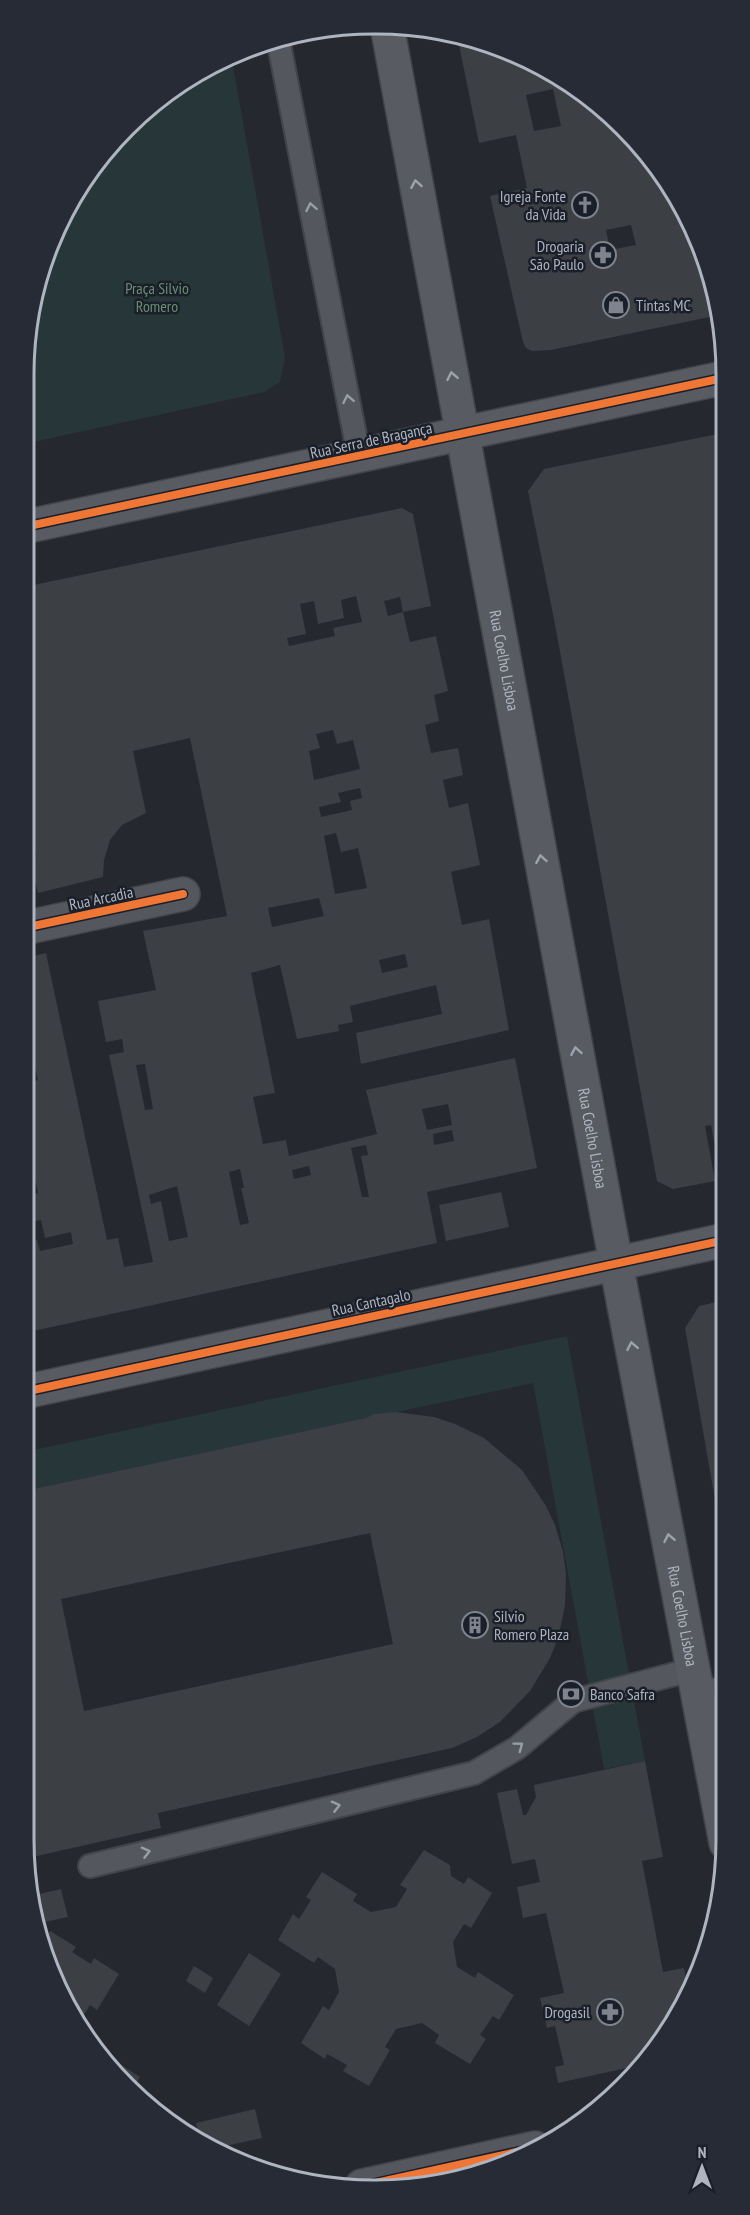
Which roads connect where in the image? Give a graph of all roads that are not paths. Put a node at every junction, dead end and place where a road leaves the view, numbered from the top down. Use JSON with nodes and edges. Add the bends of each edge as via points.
{"nodes":[{"id":1,"x":389,"y":35,"type":"edge"},
{"id":2,"x":280,"y":48,"type":"edge"},
{"id":3,"x":716,"y":380,"type":"edge"},
{"id":4,"x":462,"y":434,"type":"junction"},
{"id":5,"x":359,"y":456,"type":"junction"},
{"id":6,"x":34,"y":525,"type":"edge"},
{"id":7,"x":183,"y":894,"type":"dead end"},
{"id":8,"x":34,"y":926,"type":"edge"},
{"id":9,"x":716,"y":1241,"type":"edge"},
{"id":10,"x":615,"y":1263,"type":"junction"},
{"id":11,"x":34,"y":1390,"type":"edge"},
{"id":12,"x":706,"y":1687,"type":"edge"},
{"id":13,"x":716,"y":1765,"type":"edge"},
{"id":14,"x":90,"y":1866,"type":"dead end"},
{"id":15,"x":507,"y":2154,"type":"edge"},
{"id":16,"x":389,"y":2180,"type":"edge"}],
"edges":[{"from":4,"to":1,"type":"main road","one_way":true},
{"from":5,"to":2,"type":"lane","one_way":true},
{"from":3,"to":4,"type":"main road","name":"Rua Serra de Bragança"},
{"from":4,"to":5,"type":"main road","name":"Rua Serra de Bragança"},
{"from":10,"to":4,"type":"main road","name":"Rua Coelho Lisboa","one_way":true},
{"from":5,"to":6,"type":"main road","name":"Rua Serra de Bragança"},
{"from":7,"to":8,"type":"street","name":"Rua Arcadia"},
{"from":9,"to":10,"type":"main road","name":"Rua Cantagalo"},
{"from":10,"to":11,"type":"main road","name":"Rua Cantagalo"},
{"from":12,"to":10,"type":"main road","name":"Rua Coelho Lisboa","one_way":true},
{"from":12,"to":13,"type":"main road","name":"Rua Coelho Lisboa"},
{"from":14,"to":12,"type":"lane","one_way":true,"via":[[474,1773],[518,1748],[573,1701]]},
{"from":15,"to":16,"type":"street"}]}
